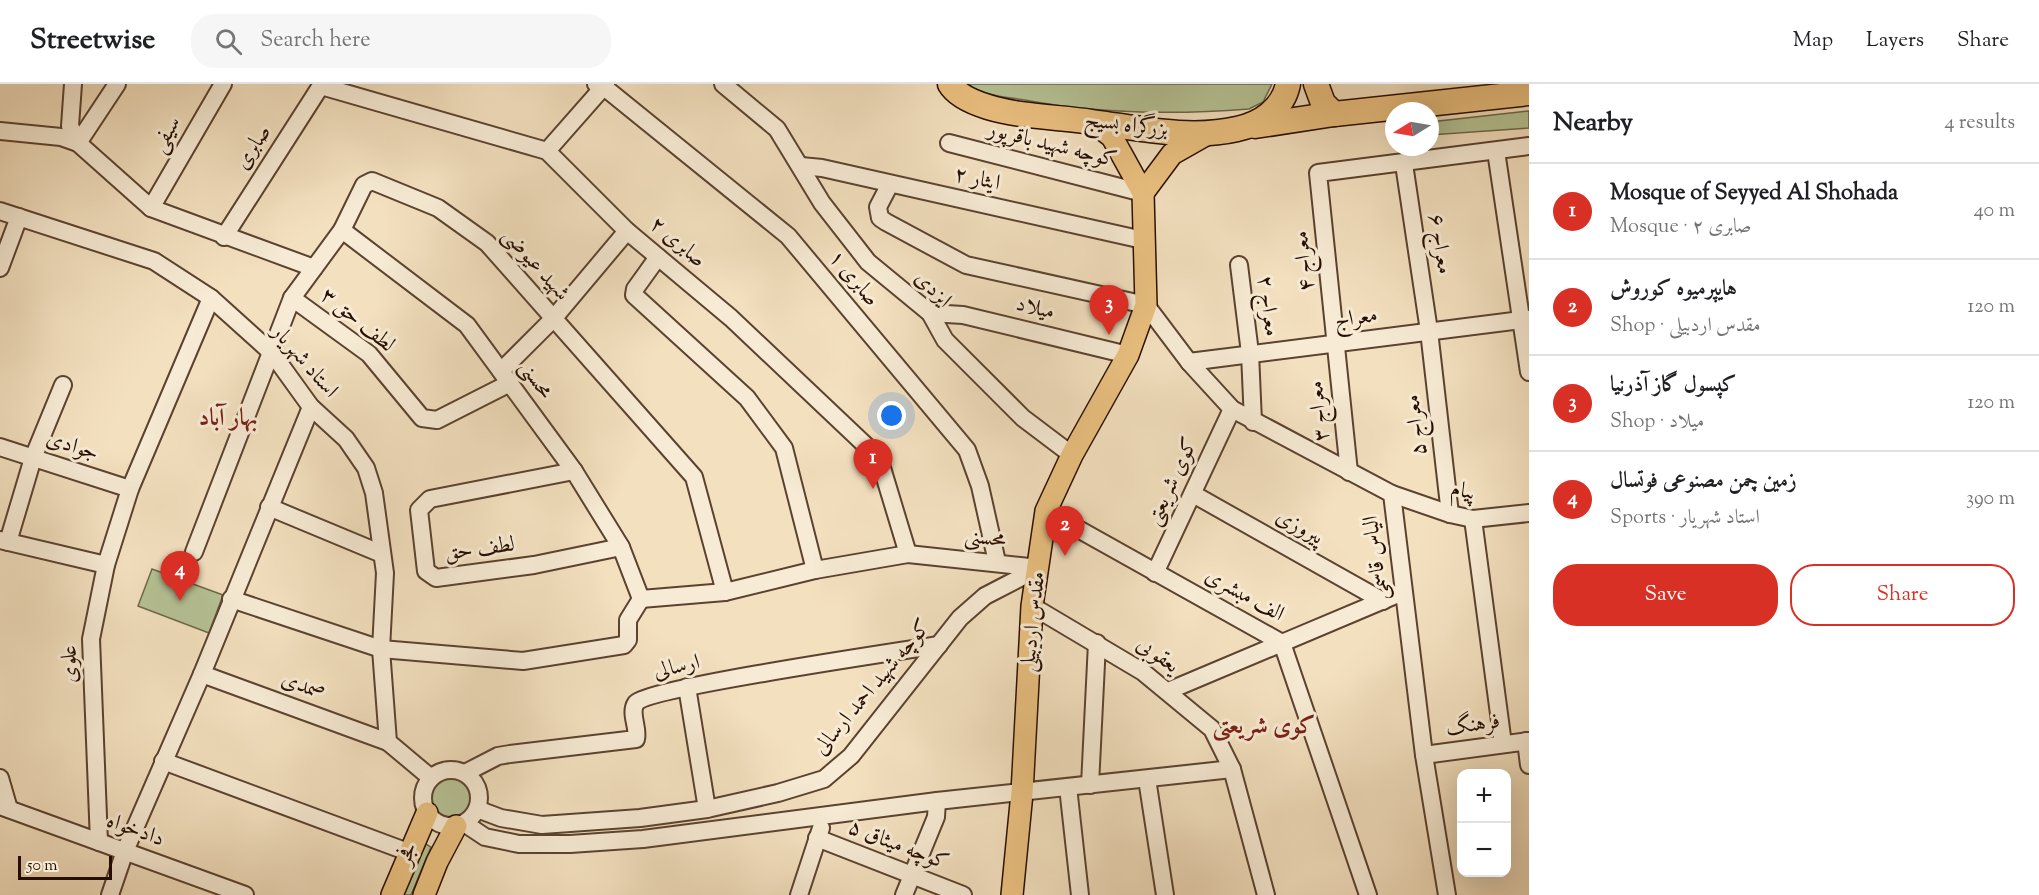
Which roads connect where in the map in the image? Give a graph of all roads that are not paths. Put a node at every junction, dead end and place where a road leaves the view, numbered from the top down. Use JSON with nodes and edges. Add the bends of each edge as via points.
{"nodes":[{"id":1,"x":73,"y":84,"type":"edge"},
{"id":2,"x":117,"y":84,"type":"edge"},
{"id":3,"x":223,"y":84,"type":"edge"},
{"id":4,"x":723,"y":84,"type":"edge"},
{"id":5,"x":1288,"y":84,"type":"edge"},
{"id":6,"x":1316,"y":84,"type":"edge"},
{"id":7,"x":322,"y":85,"type":"edge"},
{"id":8,"x":602,"y":85,"type":"edge"},
{"id":9,"x":948,"y":85,"type":"edge"},
{"id":10,"x":1529,"y":93,"type":"edge"},
{"id":11,"x":1334,"y":114,"type":"junction"},
{"id":12,"x":1091,"y":122,"type":"junction"},
{"id":13,"x":1238,"y":129,"type":"junction"},
{"id":14,"x":0,"y":131,"type":"edge"},
{"id":15,"x":1209,"y":133,"type":"junction"},
{"id":16,"x":78,"y":143,"type":"junction"},
{"id":17,"x":949,"y":143,"type":"dead end"},
{"id":18,"x":1529,"y":146,"type":"edge"},
{"id":19,"x":547,"y":151,"type":"junction"},
{"id":20,"x":1496,"y":151,"type":"junction"},
{"id":21,"x":1404,"y":164,"type":"junction"},
{"id":22,"x":801,"y":166,"type":"junction"},
{"id":23,"x":890,"y":184,"type":"junction"},
{"id":24,"x":1143,"y":193,"type":"junction"},
{"id":25,"x":151,"y":208,"type":"junction"},
{"id":26,"x":0,"y":211,"type":"edge"},
{"id":27,"x":19,"y":217,"type":"junction"},
{"id":28,"x":342,"y":230,"type":"junction"},
{"id":29,"x":627,"y":231,"type":"junction"},
{"id":30,"x":224,"y":237,"type":"junction"},
{"id":31,"x":1143,"y":240,"type":"junction"},
{"id":32,"x":658,"y":257,"type":"junction"},
{"id":33,"x":1239,"y":265,"type":"dead end"},
{"id":34,"x":0,"y":268,"type":"edge"},
{"id":35,"x":314,"y":268,"type":"junction"},
{"id":36,"x":212,"y":298,"type":"junction"},
{"id":37,"x":292,"y":298,"type":"junction"},
{"id":38,"x":1146,"y":305,"type":"junction"},
{"id":39,"x":930,"y":313,"type":"junction"},
{"id":40,"x":553,"y":319,"type":"junction"},
{"id":41,"x":1525,"y":319,"type":"edge"},
{"id":42,"x":1429,"y":331,"type":"junction"},
{"id":43,"x":1336,"y":345,"type":"junction"},
{"id":44,"x":272,"y":353,"type":"junction"},
{"id":45,"x":1250,"y":353,"type":"junction"},
{"id":46,"x":1128,"y":355,"type":"junction"},
{"id":47,"x":1189,"y":362,"type":"junction"},
{"id":48,"x":1529,"y":372,"type":"edge"},
{"id":49,"x":506,"y":377,"type":"junction"},
{"id":50,"x":63,"y":385,"type":"dead end"},
{"id":51,"x":311,"y":407,"type":"junction"},
{"id":52,"x":1232,"y":409,"type":"junction"},
{"id":53,"x":1253,"y":422,"type":"junction"},
{"id":54,"x":0,"y":447,"type":"edge"},
{"id":55,"x":1072,"y":455,"type":"junction"},
{"id":56,"x":33,"y":458,"type":"junction"},
{"id":57,"x":574,"y":471,"type":"junction"},
{"id":58,"x":1349,"y":472,"type":"junction"},
{"id":59,"x":130,"y":489,"type":"junction"},
{"id":60,"x":1192,"y":494,"type":"junction"},
{"id":61,"x":1392,"y":494,"type":"junction"},
{"id":62,"x":269,"y":507,"type":"junction"},
{"id":63,"x":1046,"y":511,"type":"junction"},
{"id":64,"x":1529,"y":513,"type":"edge"},
{"id":65,"x":1450,"y":514,"type":"junction"},
{"id":66,"x":1473,"y":519,"type":"junction"},
{"id":67,"x":4,"y":541,"type":"edge"},
{"id":68,"x":621,"y":547,"type":"junction"},
{"id":69,"x":194,"y":552,"type":"dead end"},
{"id":70,"x":382,"y":554,"type":"junction"},
{"id":71,"x":908,"y":554,"type":"junction"},
{"id":72,"x":997,"y":562,"type":"junction"},
{"id":73,"x":106,"y":565,"type":"junction"},
{"id":74,"x":1039,"y":568,"type":"junction"},
{"id":75,"x":815,"y":570,"type":"junction"},
{"id":76,"x":1155,"y":573,"type":"junction"},
{"id":77,"x":725,"y":592,"type":"junction"},
{"id":78,"x":1403,"y":592,"type":"junction"},
{"id":79,"x":231,"y":599,"type":"junction"},
{"id":80,"x":641,"y":599,"type":"junction"},
{"id":81,"x":1383,"y":601,"type":"junction"},
{"id":82,"x":1032,"y":606,"type":"junction"},
{"id":83,"x":1097,"y":643,"type":"junction"},
{"id":84,"x":1282,"y":643,"type":"junction"},
{"id":85,"x":939,"y":645,"type":"junction"},
{"id":86,"x":381,"y":649,"type":"junction"},
{"id":87,"x":202,"y":674,"type":"junction"},
{"id":88,"x":687,"y":687,"type":"junction"},
{"id":89,"x":1168,"y":691,"type":"junction"},
{"id":90,"x":1527,"y":741,"type":"edge"},
{"id":91,"x":388,"y":742,"type":"junction"},
{"id":92,"x":1503,"y":744,"type":"junction"},
{"id":93,"x":1424,"y":755,"type":"junction"},
{"id":94,"x":162,"y":760,"type":"junction"},
{"id":95,"x":1529,"y":765,"type":"edge"},
{"id":96,"x":1232,"y":769,"type":"junction"},
{"id":97,"x":465,"y":773,"type":"junction"},
{"id":98,"x":0,"y":778,"type":"edge"},
{"id":99,"x":431,"y":778,"type":"junction"},
{"id":100,"x":1147,"y":779,"type":"junction"},
{"id":101,"x":1090,"y":785,"type":"junction"},
{"id":102,"x":1068,"y":788,"type":"junction"},
{"id":103,"x":1022,"y":793,"type":"junction"},
{"id":104,"x":937,"y":801,"type":"junction"},
{"id":105,"x":4,"y":807,"type":"edge"},
{"id":106,"x":477,"y":809,"type":"junction"},
{"id":107,"x":707,"y":809,"type":"junction"},
{"id":108,"x":427,"y":813,"type":"junction"},
{"id":109,"x":825,"y":817,"type":"junction"},
{"id":110,"x":579,"y":822,"type":"junction"},
{"id":111,"x":460,"y":825,"type":"junction"},
{"id":112,"x":817,"y":838,"type":"junction"},
{"id":113,"x":99,"y":842,"type":"junction"},
{"id":114,"x":576,"y":843,"type":"junction"},
{"id":115,"x":125,"y":851,"type":"junction"},
{"id":116,"x":408,"y":852,"type":"junction"},
{"id":117,"x":912,"y":877,"type":"junction"},
{"id":118,"x":110,"y":895,"type":"edge"},
{"id":119,"x":245,"y":895,"type":"edge"},
{"id":120,"x":392,"y":895,"type":"edge"},
{"id":121,"x":424,"y":895,"type":"edge"},
{"id":122,"x":798,"y":895,"type":"edge"},
{"id":123,"x":904,"y":895,"type":"edge"},
{"id":124,"x":963,"y":895,"type":"edge"},
{"id":125,"x":1012,"y":895,"type":"edge"},
{"id":126,"x":1080,"y":895,"type":"edge"},
{"id":127,"x":1165,"y":895,"type":"edge"},
{"id":128,"x":1266,"y":895,"type":"edge"},
{"id":129,"x":1368,"y":895,"type":"edge"},
{"id":130,"x":1447,"y":895,"type":"edge"}],
"edges":[{"from":1,"to":16,"type":"street","via":[[70,126]]},
{"from":2,"to":16,"type":"street"},
{"from":3,"to":25,"type":"street","name":"سیفی"},
{"from":4,"to":22,"type":"street","via":[[777,129]]},
{"from":5,"to":13,"type":"highway","name":"بزرگراه بسیج","via":[[1286,95],[1274,112]]},
{"from":6,"to":11,"type":"highway","via":[[1323,103]]},
{"from":7,"to":19,"type":"street","name":"صابری ۲"},
{"from":7,"to":30,"type":"street","name":"صابری"},
{"from":8,"to":19,"type":"street"},
{"from":8,"to":72,"type":"street","name":"صابری ۱","via":[[788,236],[967,450],[980,486]]},
{"from":9,"to":12,"type":"highway","name":"بزرگراه بسیج","via":[[989,107]]},
{"from":10,"to":11,"type":"highway"},
{"from":11,"to":13,"type":"highway"},
{"from":12,"to":15,"type":"highway","name":"بزرگراه بسیج"},
{"from":12,"to":24,"type":"main road","via":[[1112,137]]},
{"from":13,"to":15,"type":"highway","name":"بزرگراه بسیج"},
{"from":14,"to":16,"type":"street","via":[[61,137]]},
{"from":15,"to":24,"type":"main road","via":[[1172,154]]},
{"from":16,"to":25,"type":"street"},
{"from":17,"to":24,"type":"street","name":"کوچه شهید باقرپور"},
{"from":18,"to":20,"type":"street"},
{"from":19,"to":29,"type":"street","name":"صابری ۲"},
{"from":20,"to":21,"type":"street"},
{"from":20,"to":41,"type":"street"},
{"from":21,"to":42,"type":"street","name":"معراج ۶"},
{"from":21,"to":43,"type":"street","name":"معراج ۴","via":[[1318,173]]},
{"from":22,"to":23,"type":"street","name":"ایثار ۲"},
{"from":22,"to":39,"type":"street","name":"ایزدی","via":[[822,203],[868,262]]},
{"from":23,"to":31,"type":"street","name":"ایثار ۲"},
{"from":23,"to":38,"type":"street","via":[[878,207],[880,218],[966,266]]},
{"from":24,"to":31,"type":"main road","name":"مقدس اردبیلی"},
{"from":25,"to":30,"type":"street"},
{"from":26,"to":27,"type":"street","name":"استاد شهریار"},
{"from":27,"to":34,"type":"street"},
{"from":27,"to":36,"type":"street","name":"استاد شهریار","via":[[154,261]]},
{"from":28,"to":35,"type":"street","name":"شهید عیوضی"},
{"from":28,"to":40,"type":"street","name":"شهید عیوضی","via":[[364,185],[376,182],[438,208],[487,243]]},
{"from":28,"to":49,"type":"street","name":"محسنی","via":[[467,325]]},
{"from":29,"to":32,"type":"street","name":"صابری ۲"},
{"from":29,"to":40,"type":"street","name":"لطف حق ۳"},
{"from":30,"to":35,"type":"street"},
{"from":31,"to":38,"type":"main road","name":"مقدس اردبیلی"},
{"from":32,"to":71,"type":"street","name":"صابری ۲","via":[[731,318],[879,458]]},
{"from":32,"to":75,"type":"street","via":[[634,295],[747,398],[783,448]]},
{"from":33,"to":45,"type":"street","name":"معراج ۲"},
{"from":35,"to":37,"type":"street","name":"شهید عیوضی"},
{"from":36,"to":44,"type":"street","name":"استاد شهریار"},
{"from":36,"to":59,"type":"street","name":"علوی"},
{"from":37,"to":44,"type":"street","name":"شهید عیوضی"},
{"from":37,"to":49,"type":"street","name":"لطف حق ۳","via":[[369,354],[422,418],[437,420]]},
{"from":38,"to":46,"type":"main road","name":"مقدس اردبیلی"},
{"from":38,"to":47,"type":"street","name":"الیاس قاسمی"},
{"from":39,"to":46,"type":"street","name":"میلاد","via":[[963,315]]},
{"from":39,"to":55,"type":"street","name":"ایزدی","via":[[945,340],[1015,410]]},
{"from":40,"to":49,"type":"street","name":"لطف حق ۳"},
{"from":40,"to":77,"type":"street","name":"شهید عیوضی","via":[[694,477]]},
{"from":41,"to":42,"type":"street","name":"معراج"},
{"from":41,"to":48,"type":"street"},
{"from":42,"to":43,"type":"street","name":"معراج"},
{"from":42,"to":65,"type":"street","name":"معراج ۵"},
{"from":43,"to":45,"type":"street","name":"معراج"},
{"from":43,"to":58,"type":"street","name":"معراج ۳"},
{"from":44,"to":51,"type":"street","name":"استاد شهریار"},
{"from":44,"to":69,"type":"street","name":"شهید عیوضی"},
{"from":45,"to":47,"type":"street","name":"معراج"},
{"from":45,"to":53,"type":"street","name":"معراج ۲"},
{"from":46,"to":55,"type":"main road","name":"مقدس اردبیلی"},
{"from":47,"to":52,"type":"street","name":"الیاس قاسمی"},
{"from":49,"to":57,"type":"street","name":"محسنی"},
{"from":50,"to":56,"type":"street"},
{"from":51,"to":62,"type":"street"},
{"from":51,"to":70,"type":"street","name":"استاد شهریار","via":[[346,439],[366,468],[374,494]]},
{"from":52,"to":53,"type":"street","name":"الیاس قاسمی"},
{"from":52,"to":60,"type":"street","name":"کوی شریعتی"},
{"from":53,"to":58,"type":"street","name":"الیاس قاسمی"},
{"from":54,"to":56,"type":"street","name":"جوادی"},
{"from":55,"to":63,"type":"main road","name":"مقدس اردبیلی"},
{"from":56,"to":59,"type":"street","name":"جوادی"},
{"from":56,"to":67,"type":"street"},
{"from":57,"to":68,"type":"street","name":"محسنی"},
{"from":57,"to":68,"type":"street","name":"لطف حق","via":[[424,502],[419,510],[426,571],[436,578],[534,565]]},
{"from":58,"to":61,"type":"street","name":"الیاس قاسمی"},
{"from":59,"to":73,"type":"street","name":"علوی"},
{"from":60,"to":76,"type":"street","name":"کوی شریعتی"},
{"from":60,"to":81,"type":"street","name":"پیروزی"},
{"from":61,"to":65,"type":"street","name":"پیام"},
{"from":61,"to":78,"type":"street","name":"الیاس قاسمی"},
{"from":62,"to":70,"type":"street"},
{"from":62,"to":79,"type":"street"},
{"from":63,"to":74,"type":"main road","name":"مقدس اردبیلی"},
{"from":63,"to":76,"type":"street","name":"الف مبشری"},
{"from":64,"to":66,"type":"street","name":"پیام"},
{"from":65,"to":66,"type":"street","name":"پیام"},
{"from":66,"to":92,"type":"street"},
{"from":67,"to":73,"type":"street"},
{"from":68,"to":80,"type":"street","name":"محسنی"},
{"from":70,"to":86,"type":"street","name":"استاد شهریار","via":[[385,573]]},
{"from":71,"to":72,"type":"street","name":"محسنی"},
{"from":71,"to":75,"type":"street","name":"محسنی"},
{"from":72,"to":74,"type":"street","name":"محسنی"},
{"from":73,"to":113,"type":"street","name":"علوی","via":[[92,639]]},
{"from":74,"to":82,"type":"main road","name":"مقدس اردبیلی"},
{"from":74,"to":85,"type":"street","name":"کوچه شهید احمد ارسالی","via":[[985,596],[960,618]]},
{"from":75,"to":77,"type":"street","name":"محسنی"},
{"from":76,"to":84,"type":"street","name":"الف مبشری"},
{"from":77,"to":80,"type":"street","name":"محسنی"},
{"from":78,"to":81,"type":"street"},
{"from":78,"to":93,"type":"street","name":"الیاس قاسمی"},
{"from":79,"to":86,"type":"street"},
{"from":79,"to":87,"type":"street"},
{"from":80,"to":86,"type":"street","via":[[628,621],[628,640],[624,645],[523,661]]},
{"from":81,"to":84,"type":"street"},
{"from":82,"to":83,"type":"street","name":"یعقوبی"},
{"from":82,"to":103,"type":"main road","name":"مقدس اردبیلی"},
{"from":83,"to":89,"type":"street","name":"یعقوبی"},
{"from":83,"to":101,"type":"street"},
{"from":84,"to":89,"type":"street"},
{"from":84,"to":129,"type":"street","name":"الف مبشری"},
{"from":85,"to":88,"type":"street","name":"ارسالی"},
{"from":85,"to":107,"type":"street","name":"کوچه شهید احمد ارسالی","via":[[851,756],[825,779]]},
{"from":86,"to":91,"type":"street","name":"استاد شهریار"},
{"from":87,"to":91,"type":"street","name":"صمدی"},
{"from":87,"to":94,"type":"street"},
{"from":88,"to":97,"type":"street","name":"ارسالی","via":[[635,704],[636,739],[498,756]]},
{"from":88,"to":107,"type":"street"},
{"from":89,"to":96,"type":"street","name":"یعقوبی","via":[[1212,729]]},
{"from":90,"to":92,"type":"street","name":"فرهنگ"},
{"from":90,"to":95,"type":"street"},
{"from":91,"to":99,"type":"street"},
{"from":92,"to":93,"type":"street","name":"فرهنگ"},
{"from":93,"to":130,"type":"street","name":"الیاس قاسمی"},
{"from":94,"to":115,"type":"street"},
{"from":94,"to":116,"type":"street"},
{"from":96,"to":100,"type":"street"},
{"from":96,"to":128,"type":"street","name":"یعقوبی"},
{"from":97,"to":99,"type":"street","via":[[447,770]]},
{"from":97,"to":106,"type":"street","via":[[476,785]]},
{"from":98,"to":105,"type":"street","name":"دادخواه"},
{"from":99,"to":108,"type":"street","via":[[423,795]]},
{"from":100,"to":101,"type":"street"},
{"from":100,"to":127,"type":"street"},
{"from":101,"to":102,"type":"street"},
{"from":102,"to":103,"type":"street"},
{"from":102,"to":126,"type":"street"},
{"from":103,"to":104,"type":"street"},
{"from":103,"to":125,"type":"main road","name":"مقدس اردبیلی"},
{"from":104,"to":109,"type":"street"},
{"from":104,"to":117,"type":"street","via":[[936,817]]},
{"from":105,"to":113,"type":"street","name":"دادخواه"},
{"from":106,"to":110,"type":"street","name":"کوچه شهید احمد ارسالی","via":[[519,822]]},
{"from":106,"to":111,"type":"street"},
{"from":107,"to":110,"type":"street","name":"کوچه شهید احمد ارسالی"},
{"from":108,"to":111,"type":"street","via":[[440,824]]},
{"from":108,"to":116,"type":"main road","name":"فجر"},
{"from":109,"to":112,"type":"street"},
{"from":109,"to":114,"type":"street"},
{"from":110,"to":114,"type":"street","via":[[572,832]]},
{"from":111,"to":114,"type":"street","via":[[485,837],[519,844]]},
{"from":111,"to":121,"type":"main road","name":"فجر","via":[[437,862]]},
{"from":112,"to":117,"type":"street","name":"کوچه میثاق ۵"},
{"from":112,"to":122,"type":"street"},
{"from":113,"to":115,"type":"street","name":"دادخواه"},
{"from":115,"to":118,"type":"street"},
{"from":115,"to":119,"type":"street","name":"دادخواه"},
{"from":116,"to":120,"type":"main road","name":"فجر"},
{"from":117,"to":123,"type":"street"},
{"from":117,"to":124,"type":"street","name":"کوچه میثاق ۵"}]}
